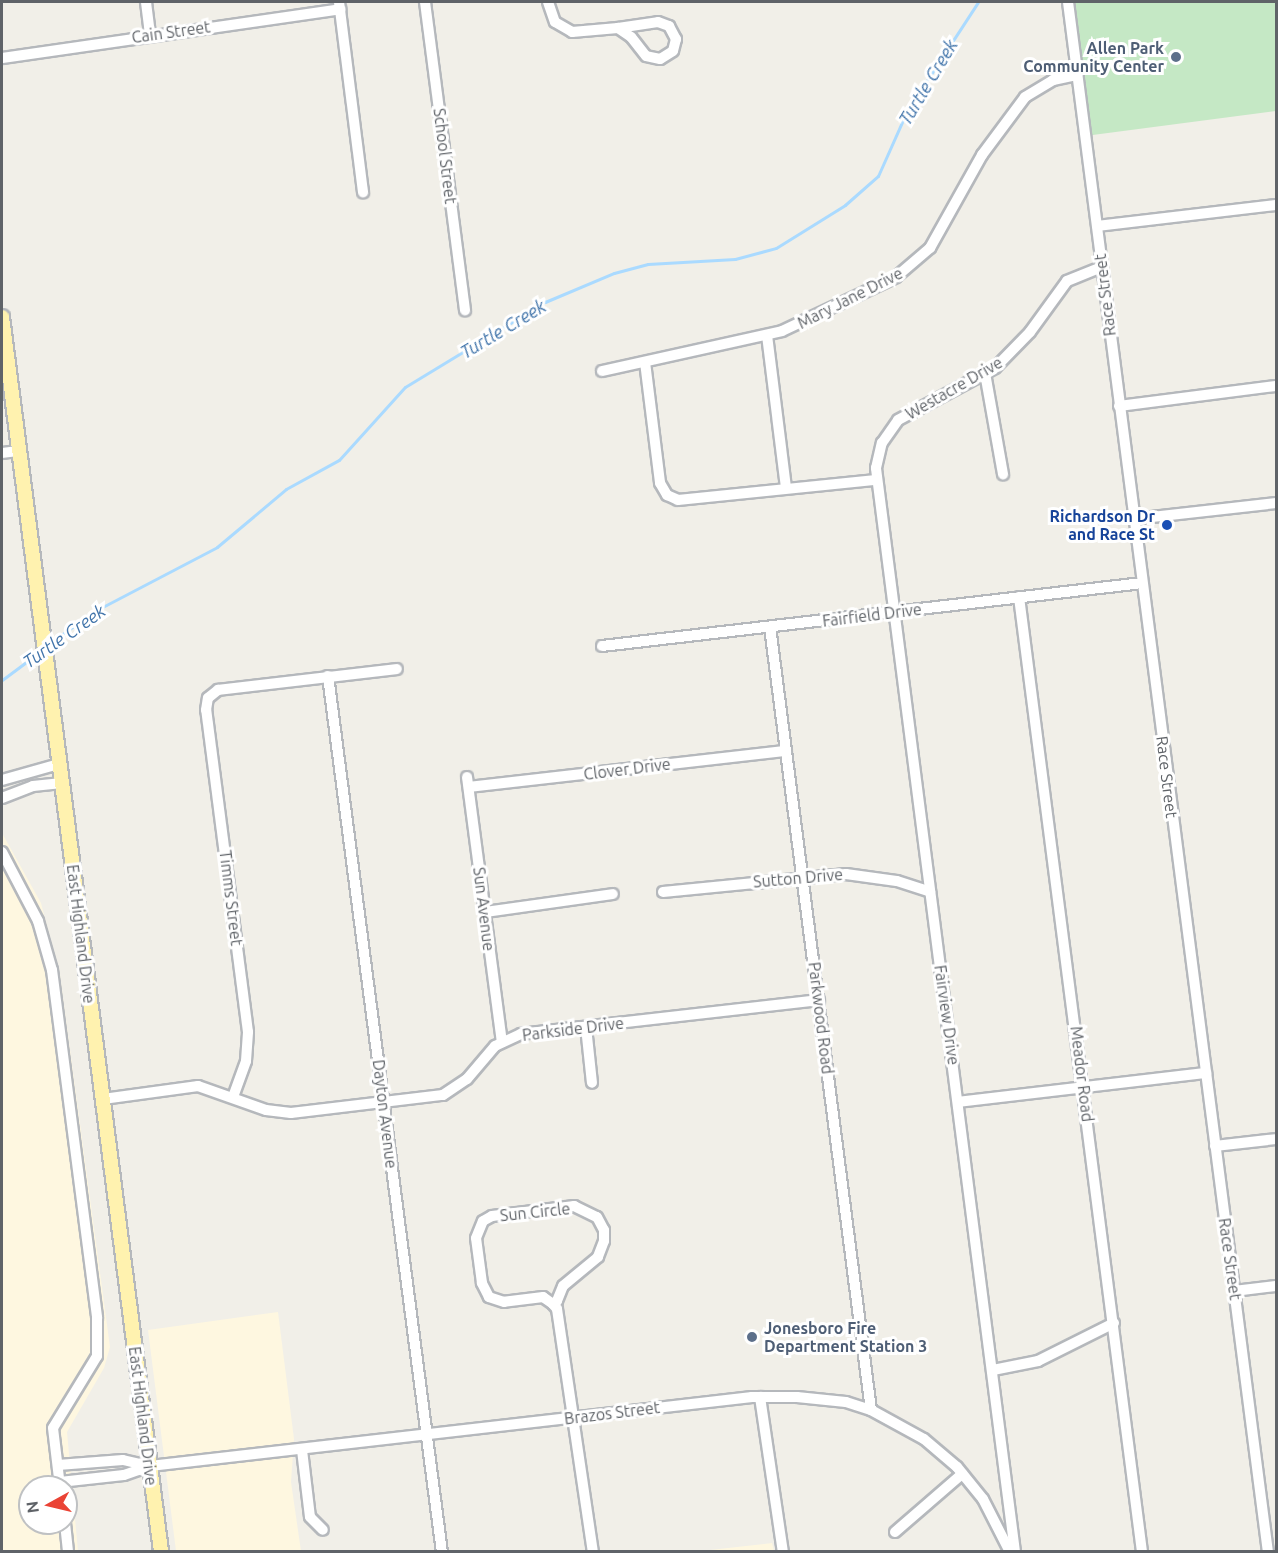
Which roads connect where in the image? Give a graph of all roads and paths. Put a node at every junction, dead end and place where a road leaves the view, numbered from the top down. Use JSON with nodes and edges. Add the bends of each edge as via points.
{"nodes":[{"id":1,"x":146,"y":2,"type":"edge"},
{"id":2,"x":425,"y":2,"type":"edge"},
{"id":3,"x":548,"y":2,"type":"edge"},
{"id":4,"x":1068,"y":2,"type":"edge"},
{"id":5,"x":340,"y":5,"type":"edge"},
{"id":6,"x":618,"y":28,"type":"junction"},
{"id":7,"x":150,"y":35,"type":"junction"},
{"id":8,"x":2,"y":58,"type":"edge"},
{"id":9,"x":1077,"y":75,"type":"junction"},
{"id":10,"x":363,"y":192,"type":"dead end"},
{"id":11,"x":1276,"y":205,"type":"edge"},
{"id":12,"x":1097,"y":226,"type":"junction"},
{"id":13,"x":1101,"y":267,"type":"junction"},
{"id":14,"x":465,"y":310,"type":"dead end"},
{"id":15,"x":2,"y":317,"type":"edge"},
{"id":16,"x":767,"y":335,"type":"junction"},
{"id":17,"x":645,"y":362,"type":"junction"},
{"id":18,"x":602,"y":371,"type":"dead end"},
{"id":19,"x":985,"y":373,"type":"junction"},
{"id":20,"x":1276,"y":386,"type":"edge"},
{"id":21,"x":1119,"y":406,"type":"junction"},
{"id":22,"x":19,"y":451,"type":"junction"},
{"id":23,"x":2,"y":453,"type":"edge"},
{"id":24,"x":1003,"y":474,"type":"dead end"},
{"id":25,"x":876,"y":480,"type":"junction"},
{"id":26,"x":786,"y":488,"type":"junction"},
{"id":27,"x":1276,"y":503,"type":"edge"},
{"id":28,"x":1134,"y":519,"type":"junction"},
{"id":29,"x":1143,"y":583,"type":"junction"},
{"id":30,"x":1019,"y":597,"type":"junction"},
{"id":31,"x":895,"y":612,"type":"junction"},
{"id":32,"x":770,"y":627,"type":"junction"},
{"id":33,"x":602,"y":646,"type":"dead end"},
{"id":34,"x":397,"y":669,"type":"dead end"},
{"id":35,"x":328,"y":676,"type":"junction"},
{"id":36,"x":786,"y":750,"type":"junction"},
{"id":37,"x":59,"y":764,"type":"junction"},
{"id":38,"x":2,"y":780,"type":"edge"},
{"id":39,"x":468,"y":782,"type":"joint"},
{"id":40,"x":62,"y":783,"type":"junction"},
{"id":41,"x":2,"y":798,"type":"edge"},
{"id":42,"x":2,"y":852,"type":"edge"},
{"id":43,"x":802,"y":876,"type":"junction"},
{"id":44,"x":663,"y":892,"type":"dead end"},
{"id":45,"x":930,"y":892,"type":"junction"},
{"id":46,"x":613,"y":894,"type":"dead end"},
{"id":47,"x":485,"y":912,"type":"junction"},
{"id":48,"x":819,"y":1000,"type":"junction"},
{"id":49,"x":586,"y":1027,"type":"junction"},
{"id":50,"x":502,"y":1042,"type":"junction"},
{"id":51,"x":1206,"y":1073,"type":"junction"},
{"id":52,"x":592,"y":1083,"type":"dead end"},
{"id":53,"x":1084,"y":1088,"type":"junction"},
{"id":54,"x":233,"y":1097,"type":"junction"},
{"id":55,"x":103,"y":1099,"type":"junction"},
{"id":56,"x":383,"y":1102,"type":"junction"},
{"id":57,"x":958,"y":1102,"type":"junction"},
{"id":58,"x":1276,"y":1138,"type":"edge"},
{"id":59,"x":1215,"y":1146,"type":"junction"},
{"id":60,"x":1276,"y":1286,"type":"edge"},
{"id":61,"x":1234,"y":1291,"type":"junction"},
{"id":62,"x":553,"y":1304,"type":"junction"},
{"id":63,"x":1114,"y":1323,"type":"junction"},
{"id":64,"x":993,"y":1370,"type":"junction"},
{"id":65,"x":760,"y":1397,"type":"junction"},
{"id":66,"x":871,"y":1410,"type":"junction"},
{"id":67,"x":572,"y":1418,"type":"junction"},
{"id":68,"x":427,"y":1435,"type":"junction"},
{"id":69,"x":302,"y":1450,"type":"junction"},
{"id":70,"x":58,"y":1465,"type":"junction"},
{"id":71,"x":150,"y":1466,"type":"junction"},
{"id":72,"x":962,"y":1474,"type":"junction"},
{"id":73,"x":59,"y":1475,"type":"edge"},
{"id":74,"x":78,"y":1482,"type":"edge"},
{"id":75,"x":323,"y":1530,"type":"dead end"},
{"id":76,"x":895,"y":1532,"type":"dead end"},
{"id":77,"x":66,"y":1535,"type":"edge"},
{"id":78,"x":68,"y":1551,"type":"edge"},
{"id":79,"x":161,"y":1551,"type":"edge"},
{"id":80,"x":442,"y":1551,"type":"edge"},
{"id":81,"x":592,"y":1551,"type":"edge"},
{"id":82,"x":783,"y":1551,"type":"edge"},
{"id":83,"x":1012,"y":1551,"type":"edge"},
{"id":84,"x":1142,"y":1551,"type":"edge"},
{"id":85,"x":1268,"y":1551,"type":"edge"}],
"edges":[{"from":1,"to":7,"type":"street"},
{"from":2,"to":14,"type":"street","name":"School Street"},
{"from":3,"to":6,"type":"street","via":[[558,25],[578,33]]},
{"from":4,"to":9,"type":"street","name":"Race Street"},
{"from":5,"to":7,"type":"street","name":"Cain Street"},
{"from":5,"to":10,"type":"street"},
{"from":6,"to":6,"type":"street","via":[[658,22],[669,26],[676,45],[669,55],[651,59]]},
{"from":7,"to":8,"type":"street","name":"Cain Street"},
{"from":9,"to":12,"type":"street","name":"Race Street"},
{"from":9,"to":16,"type":"street","name":"Mary Jane Drive","via":[[1053,80],[1024,97],[982,155],[944,227],[920,259],[896,278],[827,313]]},
{"from":11,"to":12,"type":"street"},
{"from":12,"to":13,"type":"street","name":"Race Street"},
{"from":13,"to":19,"type":"street","name":"Westacre Drive","via":[[1067,281],[1007,358]]},
{"from":13,"to":21,"type":"street","name":"Race Street"},
{"from":15,"to":22,"type":"main road","name":"East Highland Drive"},
{"from":16,"to":17,"type":"street","name":"Mary Jane Drive"},
{"from":16,"to":26,"type":"street"},
{"from":17,"to":18,"type":"street","name":"Mary Jane Drive"},
{"from":17,"to":26,"type":"street","via":[[660,483],[667,495],[678,500]]},
{"from":19,"to":24,"type":"street"},
{"from":19,"to":25,"type":"street","name":"Westacre Drive","via":[[898,420],[878,455]]},
{"from":20,"to":21,"type":"street"},
{"from":21,"to":28,"type":"street","name":"Race Street"},
{"from":22,"to":23,"type":"street"},
{"from":22,"to":37,"type":"main road","name":"East Highland Drive"},
{"from":25,"to":26,"type":"street"},
{"from":25,"to":31,"type":"street","name":"Fairview Drive"},
{"from":27,"to":28,"type":"street"},
{"from":28,"to":29,"type":"street","name":"Race Street"},
{"from":29,"to":30,"type":"street","name":"Fairfield Drive"},
{"from":29,"to":51,"type":"street","name":"Race Street"},
{"from":30,"to":31,"type":"street","name":"Fairfield Drive"},
{"from":30,"to":53,"type":"street","name":"Meador Road"},
{"from":31,"to":32,"type":"street","name":"Fairfield Drive"},
{"from":31,"to":45,"type":"street","name":"Fairview Drive"},
{"from":32,"to":33,"type":"street","name":"Fairfield Drive"},
{"from":32,"to":36,"type":"street","name":"Parkwood Road"},
{"from":34,"to":35,"type":"street"},
{"from":35,"to":54,"type":"street","name":"Timms Street","via":[[218,690],[208,698],[206,710],[248,1032],[246,1061]]},
{"from":35,"to":56,"type":"street","name":"Dayton Avenue"},
{"from":36,"to":39,"type":"street","name":"Clover Drive"},
{"from":36,"to":43,"type":"street","name":"Parkwood Road"},
{"from":37,"to":38,"type":"street"},
{"from":37,"to":40,"type":"main road","name":"East Highland Drive"},
{"from":39,"to":47,"type":"street","name":"Sun Avenue"},
{"from":40,"to":41,"type":"street","via":[[33,786]]},
{"from":40,"to":55,"type":"main road","name":"East Highland Drive"},
{"from":42,"to":70,"type":"street","via":[[38,921],[52,970],[97,1318],[97,1356],[53,1428]]},
{"from":43,"to":44,"type":"street","name":"Sutton Drive"},
{"from":43,"to":45,"type":"street","name":"Sutton Drive","via":[[872,876]]},
{"from":43,"to":48,"type":"street","name":"Parkwood Road"},
{"from":45,"to":57,"type":"street","name":"Fairview Drive"},
{"from":46,"to":47,"type":"street"},
{"from":47,"to":50,"type":"street","name":"Sun Avenue"},
{"from":48,"to":49,"type":"street","name":"Parkside Drive"},
{"from":48,"to":66,"type":"street","name":"Parkwood Road"},
{"from":49,"to":50,"type":"street","name":"Parkside Drive","via":[[521,1034]]},
{"from":49,"to":52,"type":"street"},
{"from":50,"to":56,"type":"street","name":"Parkside Drive","via":[[453,1090]]},
{"from":51,"to":53,"type":"street"},
{"from":51,"to":59,"type":"street","name":"Race Street"},
{"from":53,"to":57,"type":"street"},
{"from":53,"to":63,"type":"street","name":"Meador Road"},
{"from":54,"to":55,"type":"street","name":"Parkside Drive","via":[[198,1086]]},
{"from":54,"to":56,"type":"street","name":"Parkside Drive","via":[[266,1110],[291,1113]]},
{"from":55,"to":71,"type":"main road","name":"East Highland Drive"},
{"from":56,"to":68,"type":"street","name":"Dayton Avenue"},
{"from":57,"to":64,"type":"street","name":"Fairview Drive"},
{"from":58,"to":59,"type":"street"},
{"from":59,"to":61,"type":"street","name":"Race Street"},
{"from":60,"to":61,"type":"street"},
{"from":61,"to":85,"type":"street","name":"Race Street"},
{"from":62,"to":62,"type":"street","name":"Sun Circle","via":[[543,1297],[504,1302],[489,1297],[482,1283],[477,1238],[483,1221],[492,1216],[574,1206],[597,1216],[605,1233],[599,1253],[563,1286]]},
{"from":62,"to":67,"type":"street","via":[[557,1309]]},
{"from":63,"to":64,"type":"street","via":[[1038,1361]]},
{"from":63,"to":84,"type":"street","name":"Meador Road"},
{"from":64,"to":83,"type":"street","name":"Fairview Drive"},
{"from":65,"to":66,"type":"street","name":"Brazos Street","via":[[834,1400]]},
{"from":65,"to":67,"type":"street","name":"Brazos Street"},
{"from":65,"to":82,"type":"street"},
{"from":66,"to":72,"type":"street","name":"Brazos Street","via":[[924,1439]]},
{"from":67,"to":68,"type":"street","name":"Brazos Street"},
{"from":67,"to":81,"type":"street"},
{"from":68,"to":69,"type":"street","name":"Brazos Street"},
{"from":68,"to":80,"type":"street","name":"Dayton Avenue"},
{"from":69,"to":71,"type":"street","name":"Brazos Street"},
{"from":69,"to":75,"type":"street","via":[[310,1517]]},
{"from":70,"to":71,"type":"street","via":[[123,1460]]},
{"from":70,"to":73,"type":"street"},
{"from":71,"to":74,"type":"street"},
{"from":71,"to":79,"type":"main road","name":"East Highland Drive"},
{"from":72,"to":76,"type":"street"},
{"from":72,"to":83,"type":"street","name":"Brazos Street","via":[[987,1506]]},
{"from":77,"to":78,"type":"street"}]}
